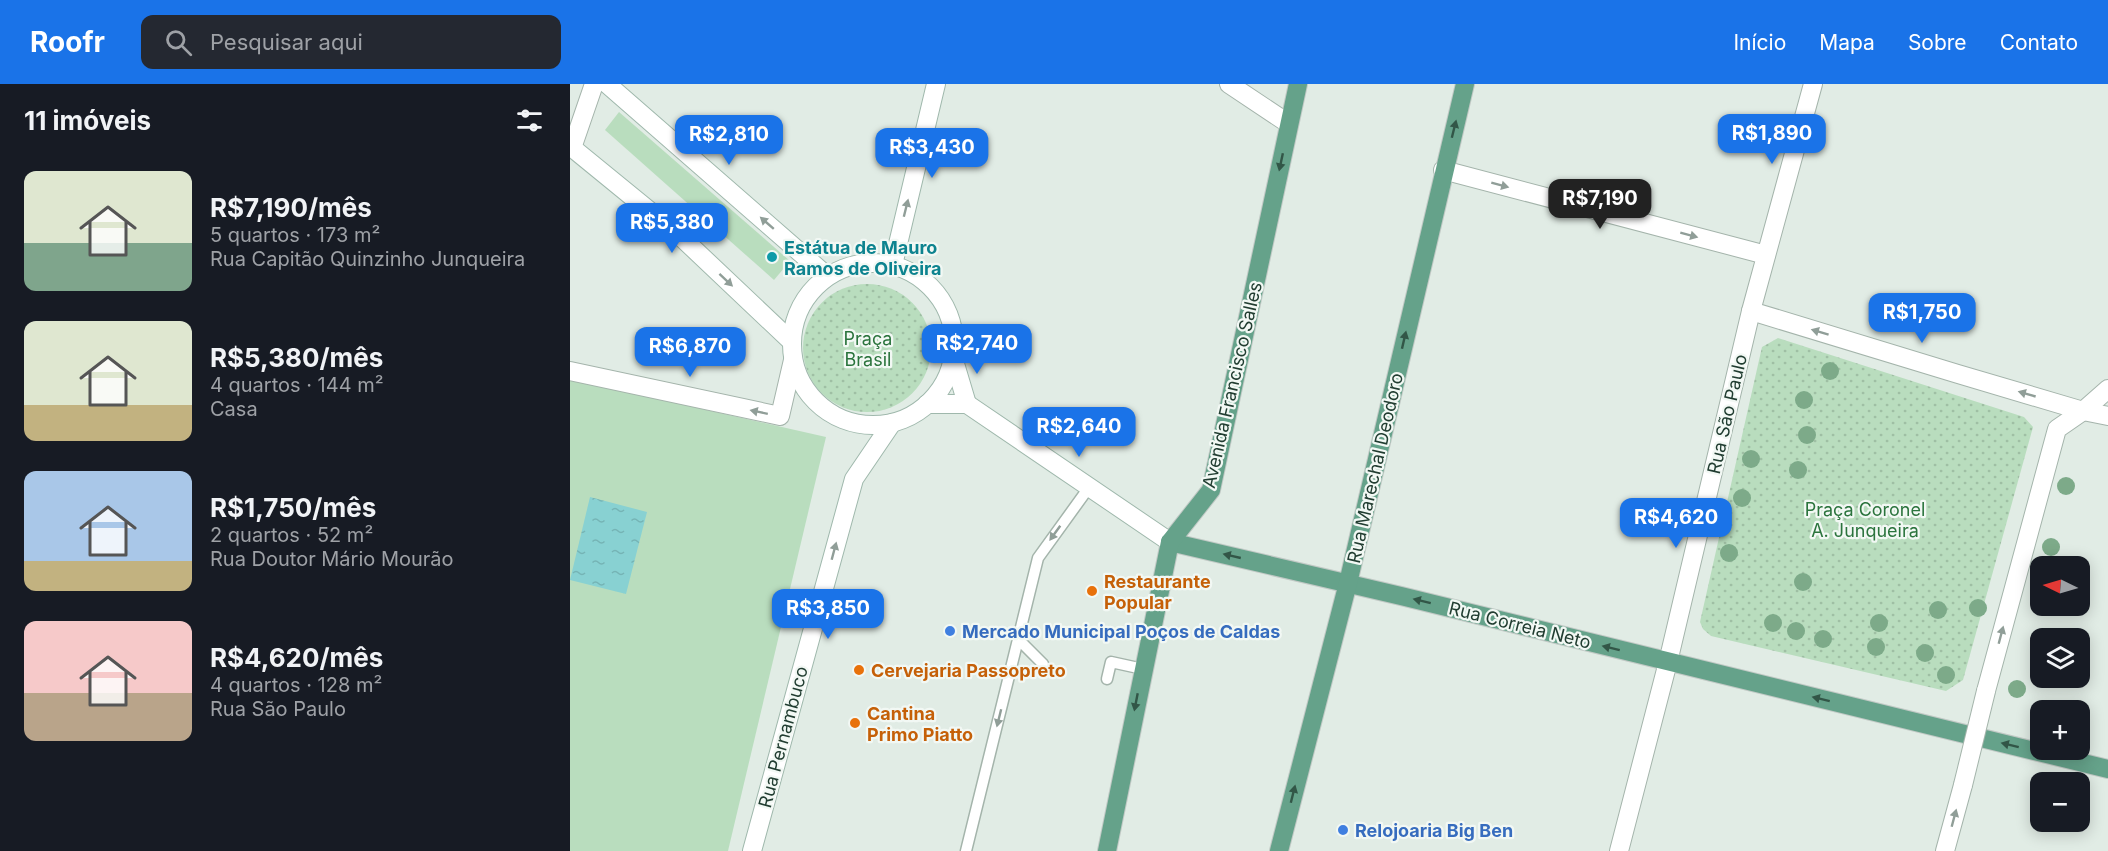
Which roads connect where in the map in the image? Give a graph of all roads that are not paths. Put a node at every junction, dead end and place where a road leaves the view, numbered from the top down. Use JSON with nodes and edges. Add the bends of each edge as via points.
{"nodes":[{"id":1,"x":594,"y":84,"type":"edge"},
{"id":2,"x":607,"y":84,"type":"edge"},
{"id":3,"x":936,"y":84,"type":"edge"},
{"id":4,"x":1229,"y":84,"type":"edge"},
{"id":5,"x":1298,"y":84,"type":"edge"},
{"id":6,"x":1465,"y":84,"type":"edge"},
{"id":7,"x":1813,"y":84,"type":"edge"},
{"id":8,"x":1289,"y":124,"type":"junction"},
{"id":9,"x":571,"y":147,"type":"edge"},
{"id":10,"x":1443,"y":170,"type":"junction"},
{"id":11,"x":1766,"y":255,"type":"junction"},
{"id":12,"x":893,"y":265,"type":"junction"},
{"id":13,"x":827,"y":276,"type":"junction"},
{"id":14,"x":1751,"y":311,"type":"junction"},
{"id":15,"x":792,"y":351,"type":"junction"},
{"id":16,"x":953,"y":356,"type":"junction"},
{"id":17,"x":570,"y":371,"type":"edge"},
{"id":18,"x":2108,"y":389,"type":"edge"},
{"id":19,"x":927,"y":404,"type":"junction"},
{"id":20,"x":967,"y":404,"type":"junction"},
{"id":21,"x":2083,"y":411,"type":"junction"},
{"id":22,"x":2108,"y":416,"type":"edge"},
{"id":23,"x":891,"y":423,"type":"junction"},
{"id":24,"x":1090,"y":486,"type":"junction"},
{"id":25,"x":1170,"y":542,"type":"junction"},
{"id":26,"x":1348,"y":583,"type":"junction"},
{"id":27,"x":1018,"y":639,"type":"junction"},
{"id":28,"x":1668,"y":662,"type":"junction"},
{"id":29,"x":1043,"y":664,"type":"dead end"},
{"id":30,"x":1143,"y":669,"type":"junction"},
{"id":31,"x":1107,"y":678,"type":"dead end"},
{"id":32,"x":2108,"y":769,"type":"edge"},
{"id":33,"x":753,"y":851,"type":"edge"},
{"id":34,"x":966,"y":851,"type":"edge"},
{"id":35,"x":1107,"y":851,"type":"edge"},
{"id":36,"x":1279,"y":851,"type":"edge"},
{"id":37,"x":1619,"y":851,"type":"edge"},
{"id":38,"x":1945,"y":851,"type":"edge"}],
"edges":[{"from":1,"to":9,"type":"street"},
{"from":13,"to":2,"type":"street","one_way":true},
{"from":12,"to":3,"type":"street","one_way":true},
{"from":4,"to":8,"type":"street"},
{"from":5,"to":8,"type":"main road","name":"Avenida Francisco Salles"},
{"from":10,"to":6,"type":"main road","name":"Rua Marechal Deodoro","one_way":true},
{"from":7,"to":11,"type":"street","name":"Rua São Paulo"},
{"from":8,"to":25,"type":"main road","name":"Avenida Francisco Salles","one_way":true,"via":[[1211,490]]},
{"from":9,"to":15,"type":"street","one_way":true,"via":[[679,235]]},
{"from":10,"to":11,"type":"street","one_way":true},
{"from":26,"to":10,"type":"main road","name":"Rua Marechal Deodoro","one_way":true},
{"from":11,"to":14,"type":"street","name":"Rua São Paulo"},
{"from":12,"to":13,"type":"street","via":[[866,262]]},
{"from":12,"to":16,"type":"street","via":[[915,274],[946,309],[953,332]]},
{"from":13,"to":15,"type":"street","via":[[804,300],[795,320]]},
{"from":21,"to":14,"type":"street","one_way":true},
{"from":14,"to":28,"type":"street","name":"Rua São Paulo"},
{"from":15,"to":17,"type":"street","one_way":true,"via":[[780,416]]},
{"from":15,"to":23,"type":"street","via":[[800,381],[812,399],[829,413],[859,424]]},
{"from":16,"to":19,"type":"street","via":[[948,374]]},
{"from":16,"to":20,"type":"street"},
{"from":18,"to":21,"type":"street"},
{"from":19,"to":20,"type":"street"},
{"from":19,"to":23,"type":"street","via":[[911,416]]},
{"from":20,"to":24,"type":"street","name":"Rua Correia Neto"},
{"from":21,"to":22,"type":"street"},
{"from":38,"to":21,"type":"street","one_way":true,"bridge":true,"via":[[2057,429]]},
{"from":33,"to":23,"type":"street","name":"Rua Pernambuco","one_way":true,"via":[[854,479]]},
{"from":24,"to":25,"type":"street","name":"Rua Correia Neto"},
{"from":24,"to":27,"type":"lane","one_way":true,"via":[[1038,558]]},
{"from":26,"to":25,"type":"main road","name":"Rua Correia Neto","one_way":true},
{"from":25,"to":30,"type":"main road","name":"Avenida Francisco Salles"},
{"from":28,"to":26,"type":"main road","name":"Rua Correia Neto","one_way":true},
{"from":36,"to":26,"type":"main road","name":"Rua Marechal Deodoro","one_way":true},
{"from":27,"to":29,"type":"lane"},
{"from":27,"to":34,"type":"lane","one_way":true},
{"from":32,"to":28,"type":"main road","name":"Rua Correia Neto","one_way":true},
{"from":28,"to":37,"type":"street","name":"Rua São Paulo"},
{"from":30,"to":31,"type":"lane","via":[[1111,662]]},
{"from":30,"to":35,"type":"main road","name":"Avenida Francisco Salles","one_way":true}]}
